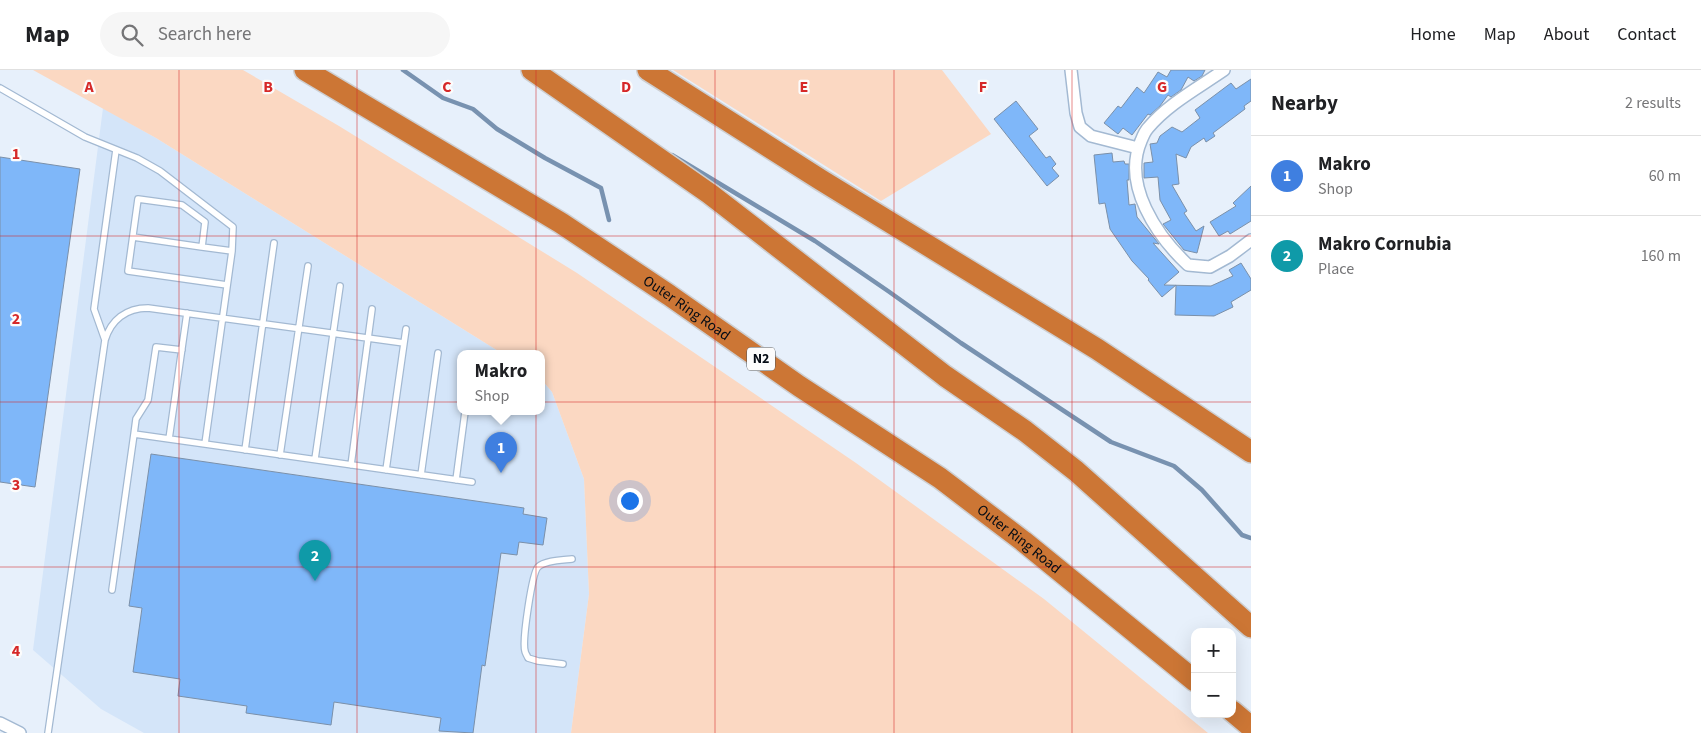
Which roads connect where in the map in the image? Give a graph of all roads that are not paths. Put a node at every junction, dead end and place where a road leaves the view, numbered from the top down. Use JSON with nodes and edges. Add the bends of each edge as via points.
{"nodes":[{"id":1,"x":305,"y":70,"type":"edge"},
{"id":2,"x":532,"y":70,"type":"edge"},
{"id":3,"x":648,"y":70,"type":"edge"},
{"id":4,"x":1071,"y":70,"type":"edge"},
{"id":5,"x":1224,"y":70,"type":"edge"},
{"id":6,"x":0,"y":88,"type":"edge"},
{"id":7,"x":1138,"y":148,"type":"junction"},
{"id":8,"x":116,"y":150,"type":"junction"},
{"id":9,"x":133,"y":237,"type":"junction"},
{"id":10,"x":1251,"y":240,"type":"edge"},
{"id":11,"x":274,"y":243,"type":"dead end"},
{"id":12,"x":202,"y":247,"type":"junction"},
{"id":13,"x":232,"y":251,"type":"junction"},
{"id":14,"x":308,"y":266,"type":"dead end"},
{"id":15,"x":227,"y":285,"type":"junction"},
{"id":16,"x":340,"y":286,"type":"dead end"},
{"id":17,"x":372,"y":309,"type":"dead end"},
{"id":18,"x":187,"y":313,"type":"junction"},
{"id":19,"x":223,"y":318,"type":"junction"},
{"id":20,"x":263,"y":324,"type":"junction"},
{"id":21,"x":298,"y":328,"type":"junction"},
{"id":22,"x":406,"y":329,"type":"dead end"},
{"id":23,"x":333,"y":334,"type":"junction"},
{"id":24,"x":368,"y":338,"type":"junction"},
{"id":25,"x":106,"y":340,"type":"junction"},
{"id":26,"x":404,"y":343,"type":"junction"},
{"id":27,"x":182,"y":350,"type":"junction"},
{"id":28,"x":438,"y":353,"type":"dead end"},
{"id":29,"x":465,"y":415,"type":"edge"},
{"id":30,"x":134,"y":434,"type":"junction"},
{"id":31,"x":169,"y":439,"type":"junction"},
{"id":32,"x":205,"y":444,"type":"junction"},
{"id":33,"x":245,"y":450,"type":"junction"},
{"id":34,"x":1251,"y":452,"type":"edge"},
{"id":35,"x":280,"y":455,"type":"junction"},
{"id":36,"x":315,"y":460,"type":"junction"},
{"id":37,"x":351,"y":464,"type":"junction"},
{"id":38,"x":386,"y":470,"type":"junction"},
{"id":39,"x":421,"y":475,"type":"junction"},
{"id":40,"x":456,"y":480,"type":"junction"},
{"id":41,"x":472,"y":482,"type":"dead end"},
{"id":42,"x":572,"y":559,"type":"dead end"},
{"id":43,"x":112,"y":590,"type":"dead end"},
{"id":44,"x":1251,"y":627,"type":"edge"},
{"id":45,"x":563,"y":664,"type":"dead end"},
{"id":46,"x":1191,"y":678,"type":"edge"},
{"id":47,"x":1236,"y":715,"type":"edge"},
{"id":48,"x":0,"y":723,"type":"edge"},
{"id":49,"x":1251,"y":727,"type":"edge"},
{"id":50,"x":20,"y":733,"type":"edge"},
{"id":51,"x":48,"y":733,"type":"edge"}],
"edges":[{"from":1,"to":46,"type":"highway","name":"Outer Ring Road","number":"N2","via":[[561,223],[940,478]]},
{"from":2,"to":44,"type":"highway","via":[[710,194],[945,376],[1025,431]]},
{"from":3,"to":34,"type":"highway","via":[[1097,349]]},
{"from":4,"to":7,"type":"street","via":[[1080,127],[1091,136]]},
{"from":5,"to":7,"type":"street","via":[[1165,111],[1146,129]]},
{"from":6,"to":8,"type":"lane","via":[[85,137]]},
{"from":7,"to":10,"type":"street","via":[[1135,158],[1144,206],[1159,234],[1188,266],[1210,267]]},
{"from":8,"to":13,"type":"lane","via":[[160,171],[233,227]]},
{"from":8,"to":25,"type":"lane","via":[[94,310]]},
{"from":9,"to":12,"type":"lane"},
{"from":9,"to":12,"type":"lane","via":[[138,199],[182,205],[205,222]]},
{"from":9,"to":15,"type":"lane","via":[[128,271]]},
{"from":11,"to":20,"type":"lane"},
{"from":12,"to":13,"type":"lane"},
{"from":13,"to":15,"type":"lane"},
{"from":14,"to":21,"type":"lane"},
{"from":15,"to":19,"type":"lane"},
{"from":16,"to":23,"type":"lane"},
{"from":17,"to":24,"type":"lane"},
{"from":18,"to":19,"type":"lane"},
{"from":18,"to":25,"type":"lane","via":[[133,309],[115,321]]},
{"from":18,"to":27,"type":"lane"},
{"from":19,"to":20,"type":"lane"},
{"from":19,"to":32,"type":"lane"},
{"from":20,"to":21,"type":"lane"},
{"from":20,"to":33,"type":"lane"},
{"from":21,"to":23,"type":"lane"},
{"from":21,"to":35,"type":"lane"},
{"from":22,"to":26,"type":"lane"},
{"from":23,"to":24,"type":"lane"},
{"from":23,"to":36,"type":"lane"},
{"from":24,"to":26,"type":"lane"},
{"from":24,"to":37,"type":"lane"},
{"from":25,"to":51,"type":"lane"},
{"from":26,"to":38,"type":"lane"},
{"from":27,"to":30,"type":"lane","via":[[156,347],[148,400],[136,419]]},
{"from":27,"to":31,"type":"lane"},
{"from":28,"to":39,"type":"lane"},
{"from":29,"to":40,"type":"lane"},
{"from":30,"to":31,"type":"lane"},
{"from":30,"to":43,"type":"lane"},
{"from":31,"to":32,"type":"lane"},
{"from":32,"to":33,"type":"lane"},
{"from":33,"to":35,"type":"lane"},
{"from":35,"to":36,"type":"lane"},
{"from":36,"to":37,"type":"lane"},
{"from":37,"to":38,"type":"lane"},
{"from":38,"to":39,"type":"lane"},
{"from":39,"to":40,"type":"lane"},
{"from":40,"to":41,"type":"lane"},
{"from":42,"to":45,"type":"lane","via":[[544,563],[535,572],[526,637],[528,658]]},
{"from":47,"to":49,"type":"highway"},
{"from":48,"to":50,"type":"street"}]}
